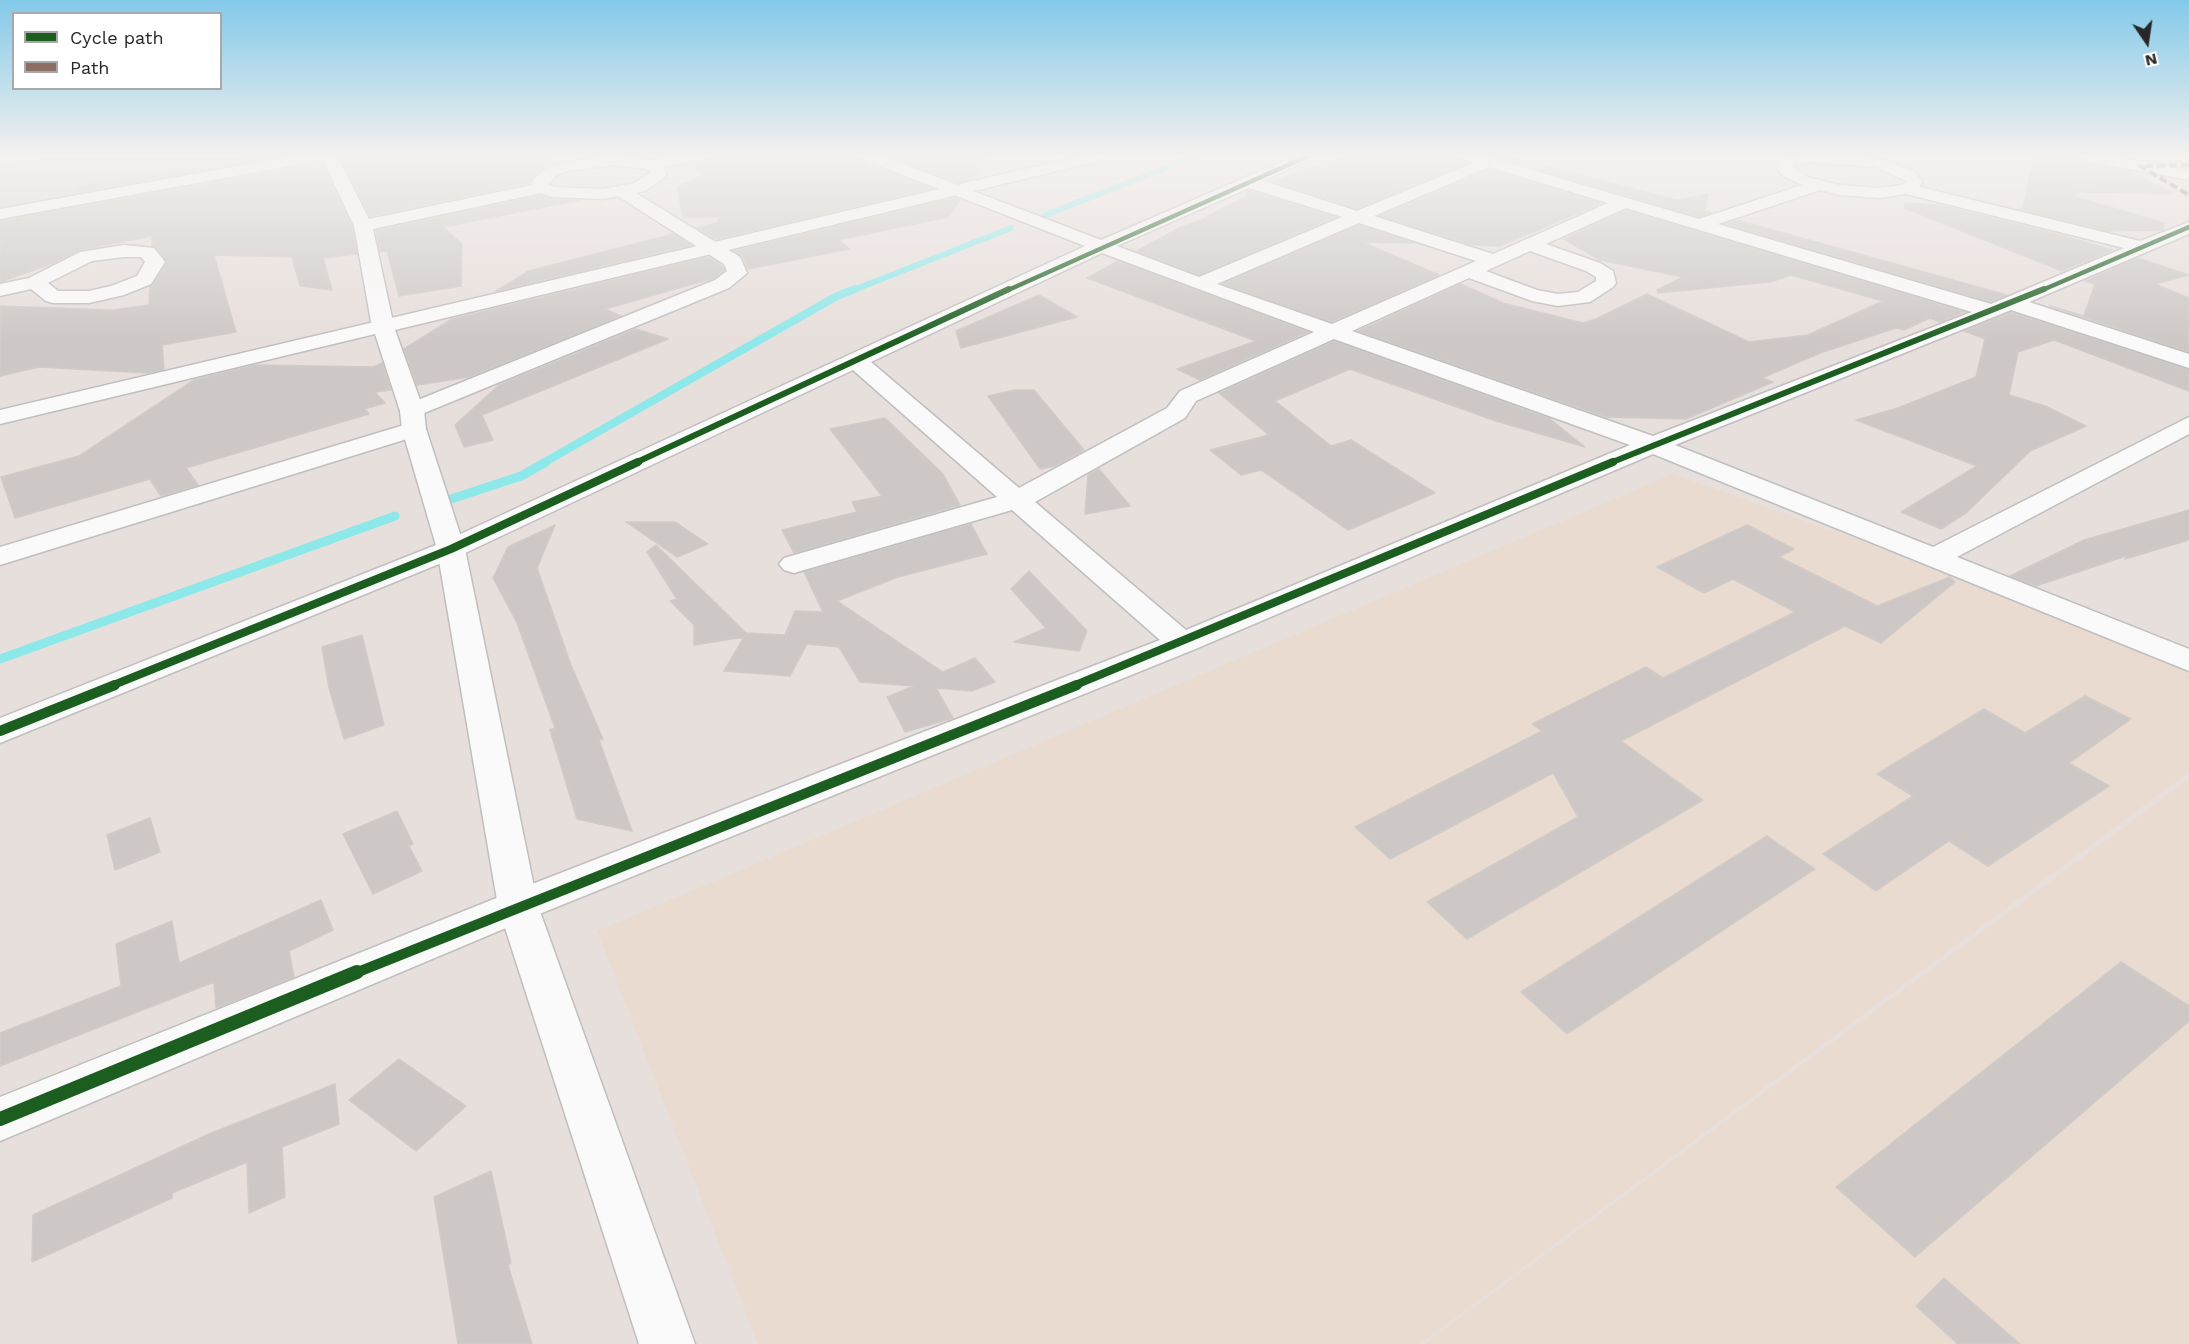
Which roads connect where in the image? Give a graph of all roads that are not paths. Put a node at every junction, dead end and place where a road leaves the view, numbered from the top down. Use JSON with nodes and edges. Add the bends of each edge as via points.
{"nodes":[{"id":1,"x":359,"y":219,"type":"edge"},
{"id":2,"x":397,"y":219,"type":"edge"},
{"id":3,"x":665,"y":219,"type":"edge"},
{"id":4,"x":838,"y":219,"type":"edge"},
{"id":5,"x":1026,"y":219,"type":"edge"},
{"id":6,"x":1164,"y":219,"type":"edge"},
{"id":7,"x":1355,"y":219,"type":"edge"},
{"id":8,"x":1364,"y":219,"type":"edge"},
{"id":9,"x":1586,"y":219,"type":"edge"},
{"id":10,"x":1683,"y":219,"type":"edge"},
{"id":11,"x":1717,"y":219,"type":"edge"},
{"id":12,"x":2027,"y":219,"type":"edge"},
{"id":13,"x":1701,"y":224,"type":"junction"},
{"id":14,"x":363,"y":226,"type":"junction"},
{"id":15,"x":2189,"y":227,"type":"edge"},
{"id":16,"x":1528,"y":244,"type":"junction"},
{"id":17,"x":1099,"y":247,"type":"junction"},
{"id":18,"x":2142,"y":247,"type":"junction"},
{"id":19,"x":712,"y":249,"type":"junction"},
{"id":20,"x":1493,"y":260,"type":"junction"},
{"id":21,"x":1468,"y":271,"type":"junction"},
{"id":22,"x":35,"y":282,"type":"junction"},
{"id":23,"x":1199,"y":284,"type":"junction"},
{"id":24,"x":0,"y":290,"type":"edge"},
{"id":25,"x":2001,"y":307,"type":"junction"},
{"id":26,"x":383,"y":327,"type":"junction"},
{"id":27,"x":1330,"y":331,"type":"junction"},
{"id":28,"x":856,"y":360,"type":"junction"},
{"id":29,"x":2189,"y":361,"type":"edge"},
{"id":30,"x":0,"y":417,"type":"edge"},
{"id":31,"x":413,"y":420,"type":"junction"},
{"id":32,"x":2189,"y":424,"type":"edge"},
{"id":33,"x":1653,"y":445,"type":"junction"},
{"id":34,"x":1018,"y":500,"type":"junction"},
{"id":35,"x":451,"y":549,"type":"junction"},
{"id":36,"x":0,"y":556,"type":"edge"},
{"id":37,"x":1934,"y":558,"type":"junction"},
{"id":38,"x":794,"y":564,"type":"dead end"},
{"id":39,"x":1182,"y":643,"type":"junction"},
{"id":40,"x":2189,"y":661,"type":"edge"},
{"id":41,"x":0,"y":731,"type":"edge"},
{"id":42,"x":518,"y":906,"type":"junction"},
{"id":43,"x":0,"y":1119,"type":"edge"},
{"id":44,"x":668,"y":1344,"type":"edge"}],
"edges":[{"from":1,"to":14,"type":"street"},
{"from":2,"to":14,"type":"street"},
{"from":3,"to":19,"type":"street"},
{"from":4,"to":19,"type":"street"},
{"from":5,"to":17,"type":"street"},
{"from":6,"to":17,"type":"street"},
{"from":7,"to":23,"type":"street"},
{"from":8,"to":20,"type":"street"},
{"from":9,"to":16,"type":"street"},
{"from":10,"to":13,"type":"street"},
{"from":11,"to":13,"type":"street"},
{"from":12,"to":18,"type":"street"},
{"from":13,"to":25,"type":"street"},
{"from":14,"to":26,"type":"street"},
{"from":15,"to":18,"type":"street"},
{"from":16,"to":20,"type":"street"},
{"from":16,"to":21,"type":"street","via":[[1593,267],[1605,275],[1606,283],[1583,298],[1558,300],[1532,295]]},
{"from":17,"to":23,"type":"street"},
{"from":17,"to":28,"type":"street"},
{"from":18,"to":25,"type":"street"},
{"from":19,"to":26,"type":"street"},
{"from":19,"to":31,"type":"street","via":[[733,261],[737,273],[723,284]]},
{"from":20,"to":21,"type":"street"},
{"from":21,"to":27,"type":"street"},
{"from":22,"to":22,"type":"street","via":[[87,256],[147,252],[155,262],[144,279],[117,291],[88,297],[53,297]]},
{"from":22,"to":24,"type":"street"},
{"from":23,"to":27,"type":"street"},
{"from":25,"to":29,"type":"street"},
{"from":25,"to":33,"type":"street"},
{"from":26,"to":30,"type":"street"},
{"from":26,"to":31,"type":"street"},
{"from":27,"to":33,"type":"street"},
{"from":27,"to":34,"type":"street","via":[[1188,396],[1176,413]]},
{"from":28,"to":34,"type":"street"},
{"from":28,"to":35,"type":"street"},
{"from":31,"to":35,"type":"street"},
{"from":31,"to":36,"type":"street"},
{"from":32,"to":37,"type":"street"},
{"from":33,"to":37,"type":"street"},
{"from":33,"to":39,"type":"street"},
{"from":34,"to":38,"type":"street"},
{"from":34,"to":39,"type":"street"},
{"from":35,"to":41,"type":"street"},
{"from":35,"to":42,"type":"street"},
{"from":37,"to":40,"type":"street"},
{"from":39,"to":42,"type":"street"},
{"from":42,"to":43,"type":"street"},
{"from":42,"to":44,"type":"street"}]}
